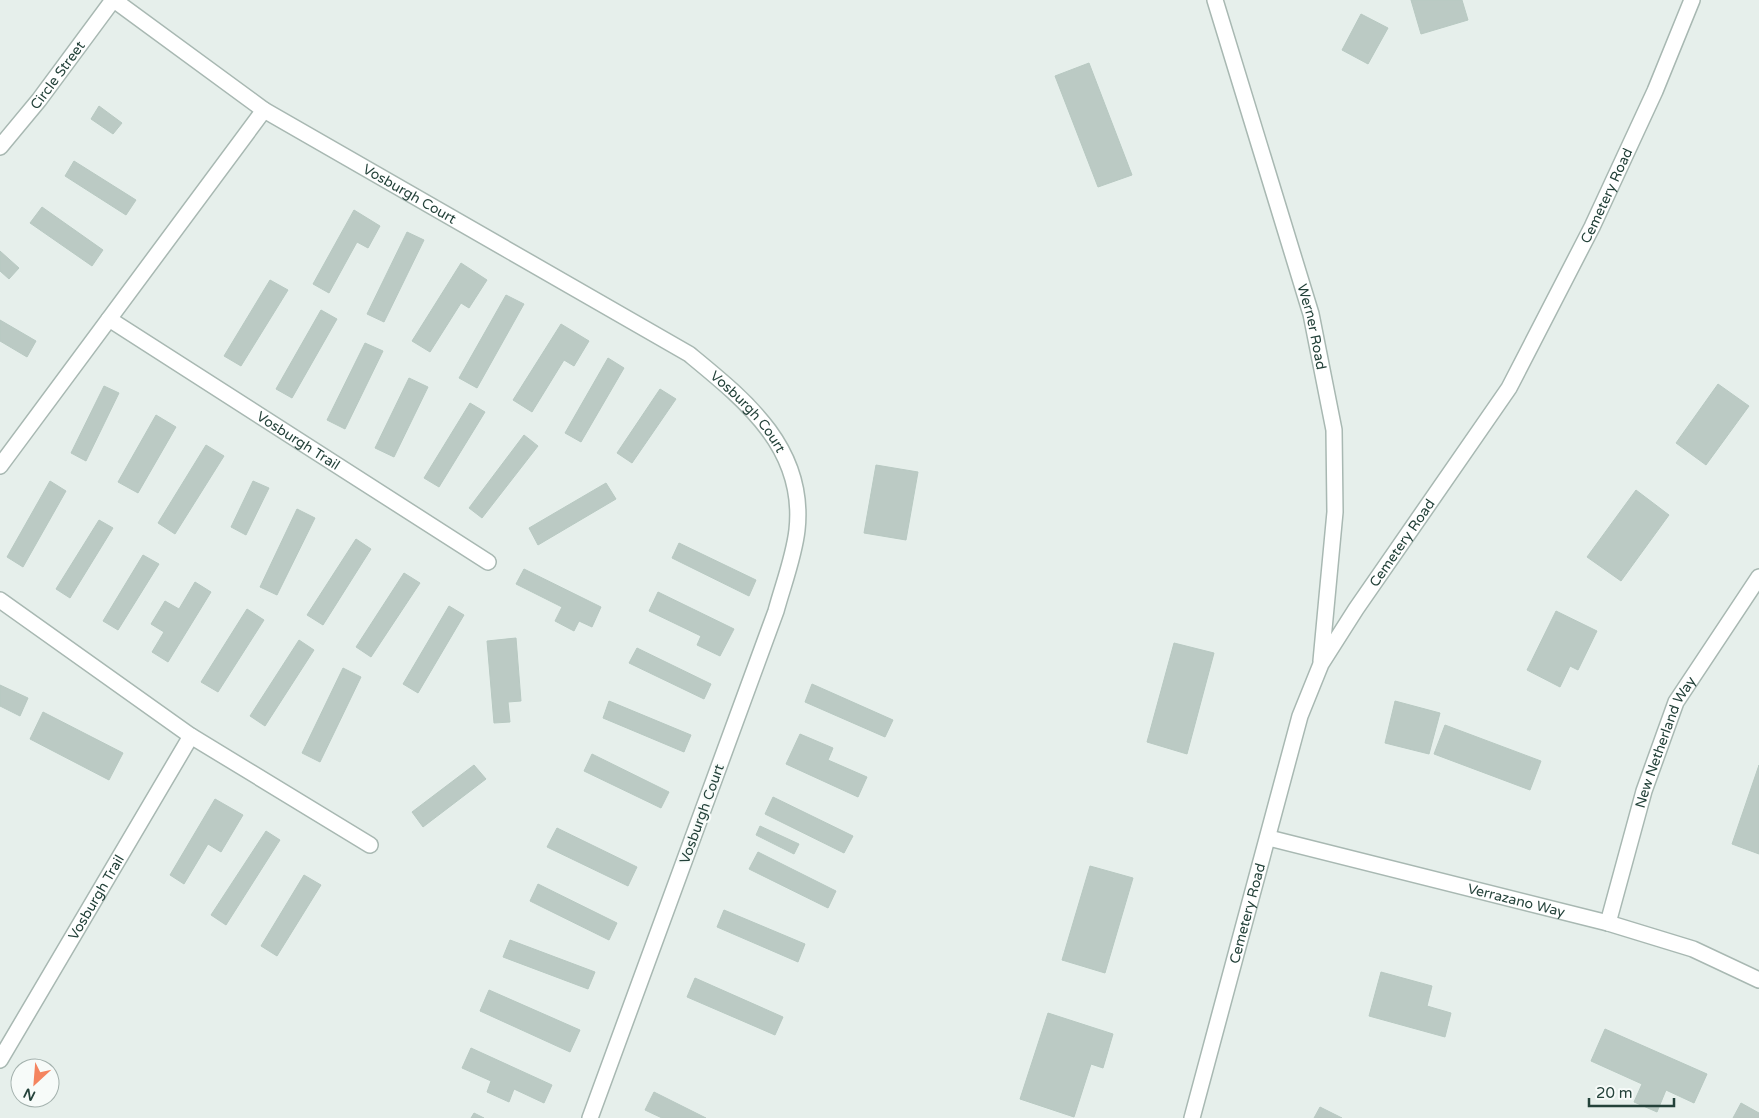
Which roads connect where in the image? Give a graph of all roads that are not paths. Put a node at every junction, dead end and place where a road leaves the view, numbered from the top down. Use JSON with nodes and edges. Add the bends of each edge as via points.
{"nodes":[{"id":1,"x":113,"y":0,"type":"edge"},
{"id":2,"x":1215,"y":0,"type":"edge"},
{"id":3,"x":1692,"y":0,"type":"edge"},
{"id":4,"x":264,"y":110,"type":"junction"},
{"id":5,"x":0,"y":147,"type":"edge"},
{"id":6,"x":108,"y":318,"type":"junction"},
{"id":7,"x":0,"y":466,"type":"edge"},
{"id":8,"x":488,"y":562,"type":"dead end"},
{"id":9,"x":1759,"y":577,"type":"edge"},
{"id":10,"x":0,"y":600,"type":"edge"},
{"id":11,"x":1321,"y":664,"type":"junction"},
{"id":12,"x":191,"y":736,"type":"junction"},
{"id":13,"x":1269,"y":838,"type":"junction"},
{"id":14,"x":370,"y":845,"type":"dead end"},
{"id":15,"x":1608,"y":924,"type":"junction"},
{"id":16,"x":1759,"y":980,"type":"edge"},
{"id":17,"x":0,"y":1060,"type":"edge"},
{"id":18,"x":590,"y":1118,"type":"edge"},
{"id":19,"x":1192,"y":1118,"type":"edge"}],
"edges":[{"from":1,"to":4,"type":"street","name":"Vosburgh Court"},
{"from":1,"to":5,"type":"street","name":"Circle Street"},
{"from":2,"to":11,"type":"street","name":"Werner Road","via":[[1311,314],[1334,430],[1335,512]]},
{"from":3,"to":11,"type":"street","name":"Cemetery Road","via":[[1592,227],[1509,388]]},
{"from":4,"to":6,"type":"street"},
{"from":4,"to":18,"type":"street","name":"Vosburgh Court","via":[[689,354],[731,389],[766,425],[786,456],[796,489],[797,530],[776,611]]},
{"from":6,"to":7,"type":"street"},
{"from":6,"to":8,"type":"street","name":"Vosburgh Trail"},
{"from":9,"to":15,"type":"street","name":"New Netherland Way","via":[[1676,702],[1644,791]]},
{"from":10,"to":12,"type":"street"},
{"from":11,"to":13,"type":"street","name":"Cemetery Road","via":[[1300,716]]},
{"from":12,"to":14,"type":"street"},
{"from":12,"to":17,"type":"street","name":"Vosburgh Trail"},
{"from":13,"to":15,"type":"street","name":"Verrazano Way"},
{"from":13,"to":19,"type":"street","name":"Cemetery Road"},
{"from":15,"to":16,"type":"street","name":"Verrazano Way","via":[[1693,949]]}]}
